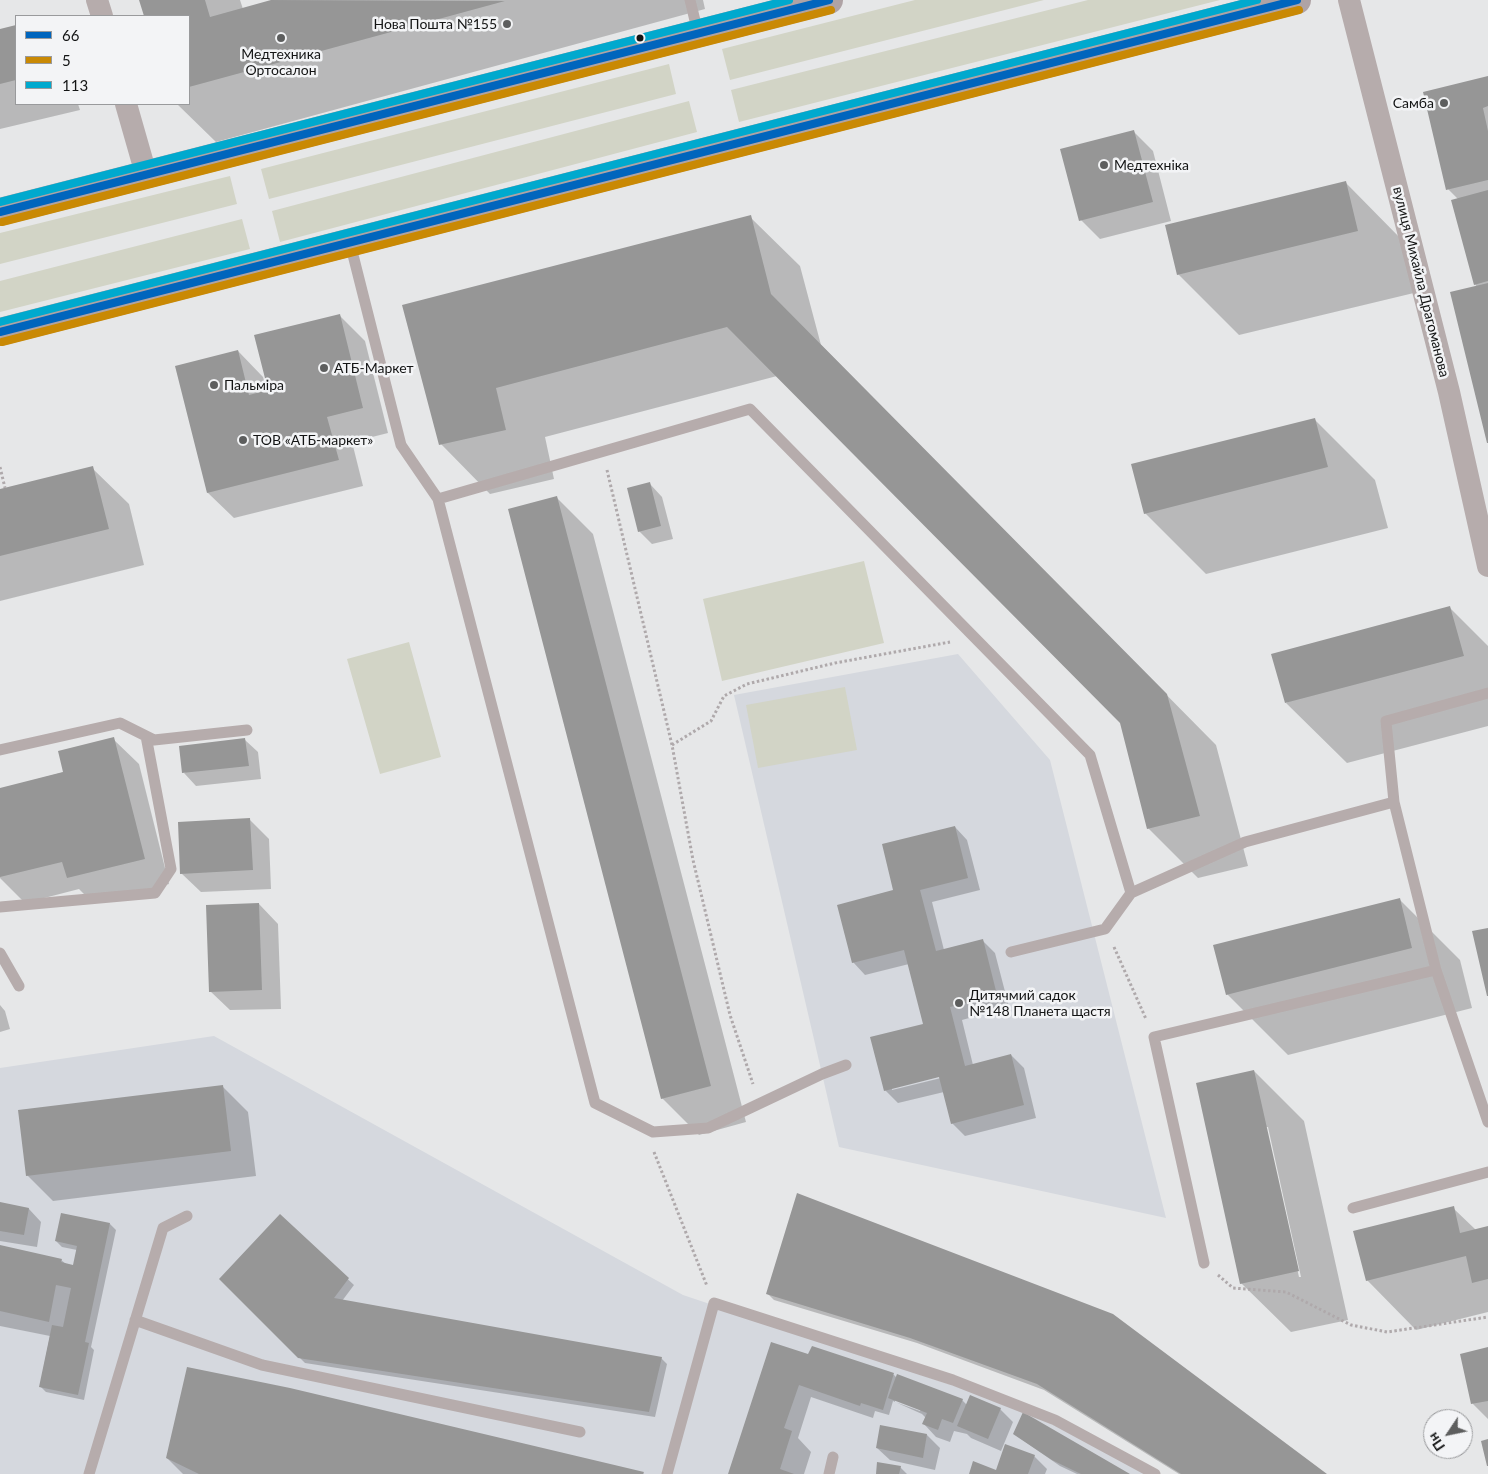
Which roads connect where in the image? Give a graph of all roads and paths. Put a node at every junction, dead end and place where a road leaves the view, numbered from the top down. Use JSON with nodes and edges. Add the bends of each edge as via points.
{"nodes":[{"id":1,"x":97,"y":0,"type":"edge"},
{"id":2,"x":690,"y":0,"type":"edge"},
{"id":3,"x":828,"y":0,"type":"edge"},
{"id":4,"x":1297,"y":0,"type":"edge"},
{"id":5,"x":1349,"y":0,"type":"edge"},
{"id":6,"x":102,"y":15,"type":"edge"},
{"id":7,"x":698,"y":33,"type":"junction"},
{"id":8,"x":126,"y":105,"type":"edge"},
{"id":9,"x":146,"y":174,"type":"junction"},
{"id":10,"x":0,"y":212,"type":"edge"},
{"id":11,"x":350,"y":243,"type":"junction"},
{"id":12,"x":0,"y":332,"type":"edge"},
{"id":13,"x":602,"y":452,"type":"junction"},
{"id":14,"x":0,"y":467,"type":"edge"},
{"id":15,"x":5,"y":488,"type":"dead end"},
{"id":16,"x":438,"y":499,"type":"junction"},
{"id":17,"x":1488,"y":566,"type":"edge"},
{"id":18,"x":974,"y":637,"type":"junction"},
{"id":19,"x":1488,"y":693,"type":"edge"},
{"id":20,"x":247,"y":730,"type":"dead end"},
{"id":21,"x":146,"y":736,"type":"junction"},
{"id":22,"x":672,"y":745,"type":"junction"},
{"id":23,"x":0,"y":750,"type":"edge"},
{"id":24,"x":1394,"y":802,"type":"junction"},
{"id":25,"x":1131,"y":893,"type":"junction"},
{"id":26,"x":0,"y":907,"type":"edge"},
{"id":27,"x":1105,"y":928,"type":"junction"},
{"id":28,"x":1011,"y":952,"type":"dead end"},
{"id":29,"x":0,"y":953,"type":"edge"},
{"id":30,"x":1436,"y":970,"type":"junction"},
{"id":31,"x":19,"y":986,"type":"dead end"},
{"id":32,"x":1154,"y":1037,"type":"junction"},
{"id":33,"x":846,"y":1065,"type":"dead end"},
{"id":34,"x":760,"y":1103,"type":"junction"},
{"id":35,"x":1488,"y":1122,"type":"edge"},
{"id":36,"x":652,"y":1149,"type":"dead end"},
{"id":37,"x":1488,"y":1172,"type":"edge"},
{"id":38,"x":1353,"y":1208,"type":"dead end"},
{"id":39,"x":187,"y":1216,"type":"dead end"},
{"id":40,"x":1204,"y":1263,"type":"joint"},
{"id":41,"x":714,"y":1303,"type":"junction"},
{"id":42,"x":1488,"y":1317,"type":"edge"},
{"id":43,"x":136,"y":1320,"type":"junction"},
{"id":44,"x":580,"y":1432,"type":"dead end"},
{"id":45,"x":833,"y":1456,"type":"dead end"},
{"id":46,"x":89,"y":1474,"type":"edge"},
{"id":47,"x":667,"y":1474,"type":"edge"},
{"id":48,"x":829,"y":1474,"type":"edge"},
{"id":49,"x":1155,"y":1474,"type":"edge"}],
"edges":[{"from":1,"to":6,"type":"street"},
{"from":2,"to":7,"type":"lane"},
{"from":3,"to":7,"type":"main road"},
{"from":4,"to":11,"type":"main road"},
{"from":5,"to":17,"type":"street","name":"вулиця Михайла Драгоманова","via":[[1449,392]]},
{"from":7,"to":9,"type":"main road"},
{"from":8,"to":9,"type":"street"},
{"from":9,"to":10,"type":"main road"},
{"from":11,"to":12,"type":"main road"},
{"from":11,"to":16,"type":"lane","via":[[401,445]]},
{"from":13,"to":16,"type":"lane"},
{"from":13,"to":18,"type":"lane","via":[[750,409]]},
{"from":13,"to":22,"type":"path"},
{"from":14,"to":15,"type":"path"},
{"from":16,"to":34,"type":"lane","via":[[595,1104],[653,1132],[708,1128]]},
{"from":18,"to":22,"type":"path","via":[[835,663],[747,684],[724,696],[711,721]]},
{"from":18,"to":25,"type":"lane","via":[[1090,755]]},
{"from":19,"to":24,"type":"lane","via":[[1386,721]]},
{"from":20,"to":21,"type":"lane","via":[[154,740]]},
{"from":21,"to":23,"type":"lane","via":[[120,723]]},
{"from":21,"to":26,"type":"lane","via":[[171,869],[155,893]]},
{"from":22,"to":34,"type":"path","via":[[693,860],[730,1015]]},
{"from":24,"to":25,"type":"lane","via":[[1245,842]]},
{"from":24,"to":30,"type":"lane"},
{"from":25,"to":27,"type":"lane"},
{"from":27,"to":28,"type":"lane"},
{"from":27,"to":32,"type":"path"},
{"from":29,"to":31,"type":"lane"},
{"from":30,"to":32,"type":"lane"},
{"from":30,"to":35,"type":"lane"},
{"from":32,"to":40,"type":"lane"},
{"from":33,"to":34,"type":"lane"},
{"from":36,"to":41,"type":"path"},
{"from":37,"to":38,"type":"lane"},
{"from":39,"to":43,"type":"lane","via":[[163,1228]]},
{"from":40,"to":42,"type":"path","via":[[1233,1288],[1286,1292],[1351,1325],[1387,1332]]},
{"from":41,"to":47,"type":"lane"},
{"from":41,"to":49,"type":"lane","via":[[953,1380],[1055,1420]]},
{"from":43,"to":44,"type":"lane","via":[[262,1365]]},
{"from":43,"to":46,"type":"lane"},
{"from":45,"to":48,"type":"lane"}]}
